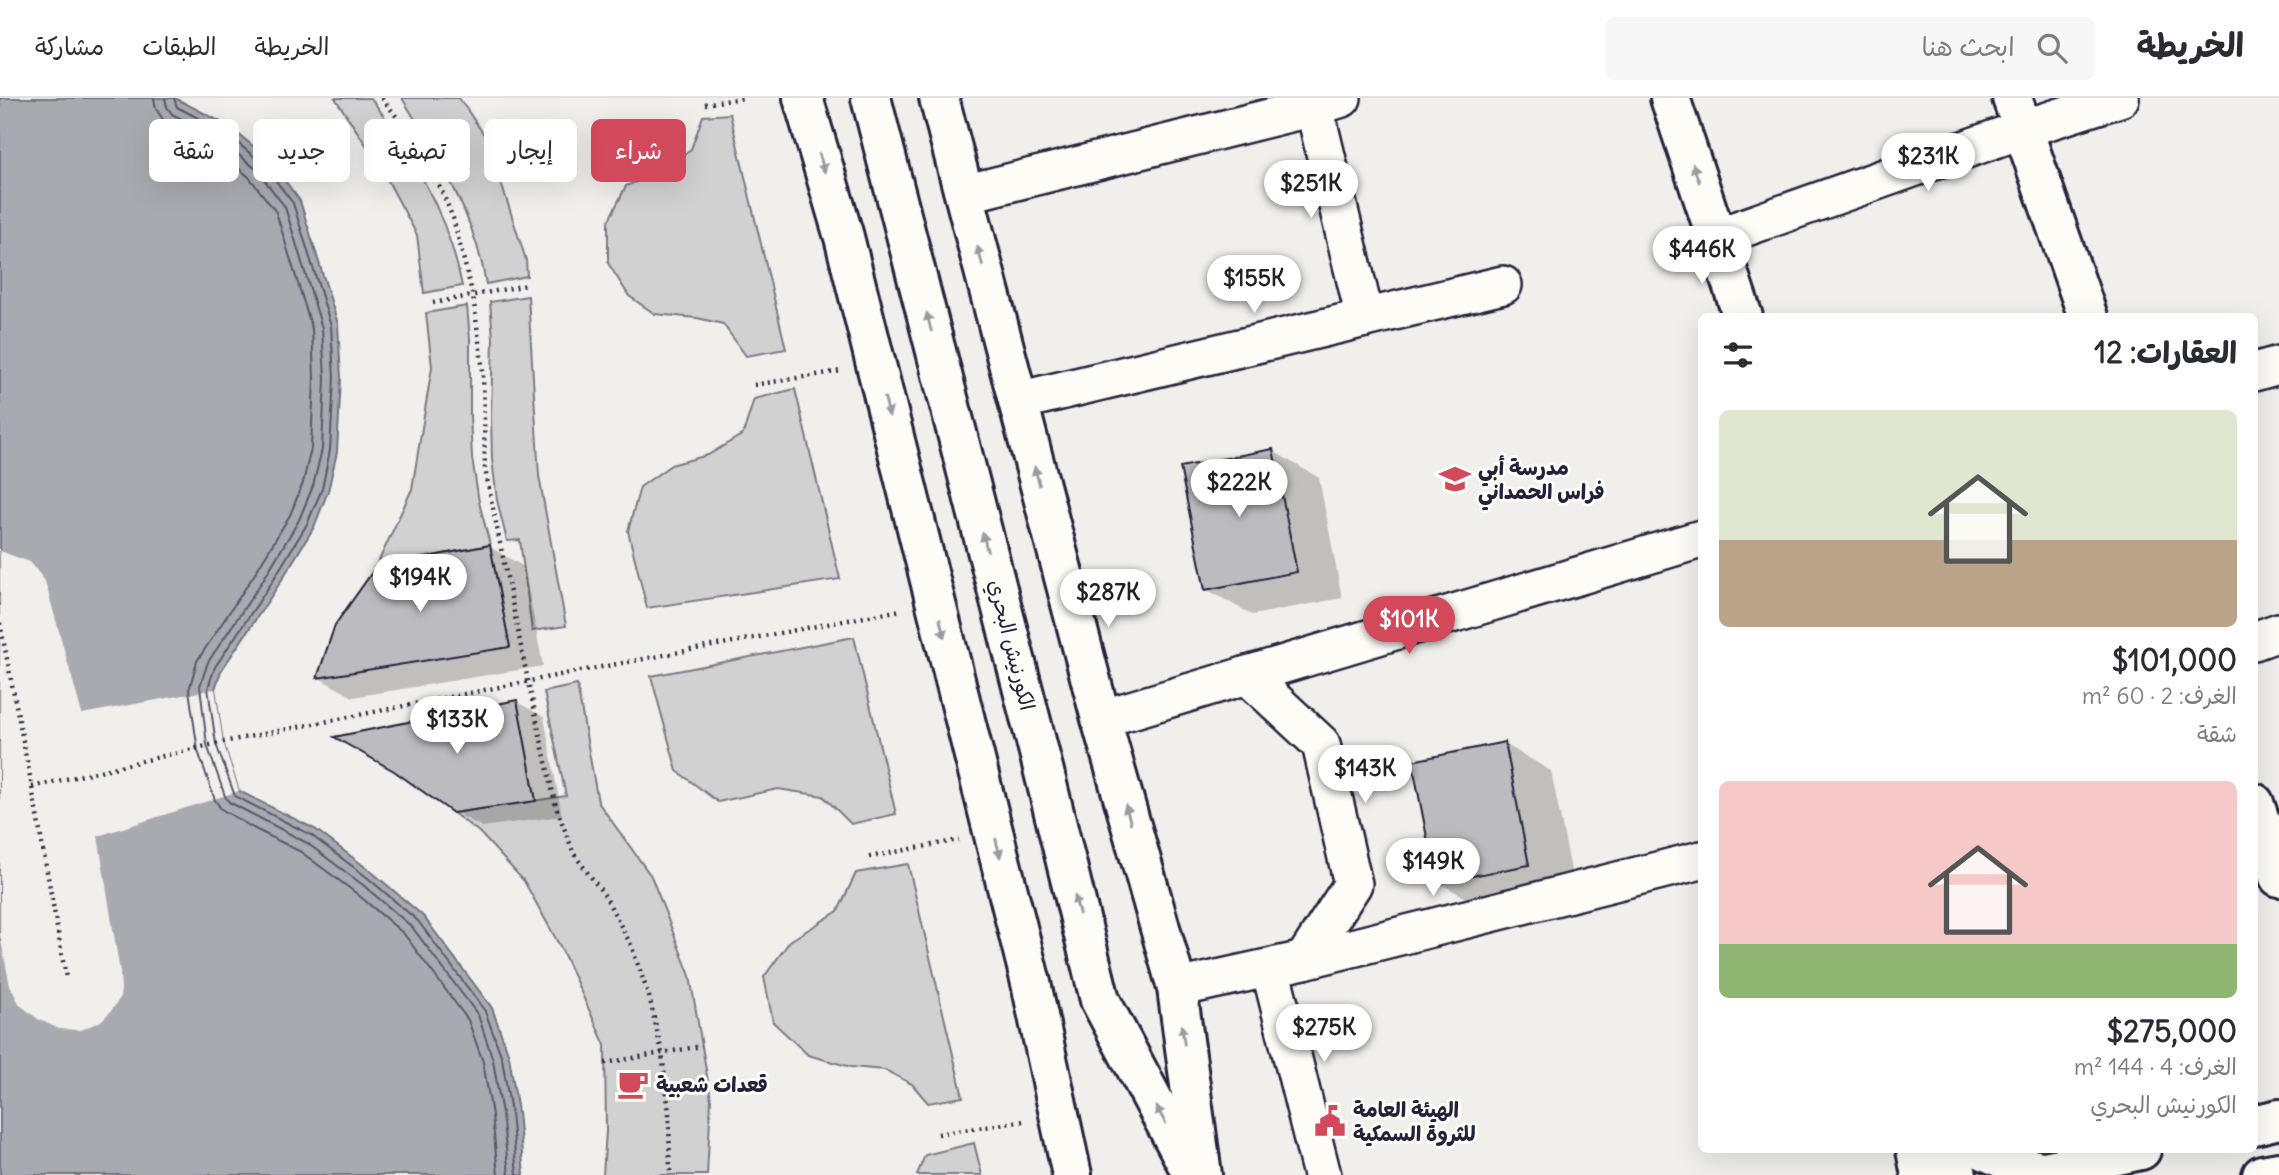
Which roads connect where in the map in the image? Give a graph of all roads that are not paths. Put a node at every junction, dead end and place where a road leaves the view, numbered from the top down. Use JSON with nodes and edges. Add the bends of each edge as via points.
{"nodes":[{"id":1,"x":803,"y":98,"type":"edge"},
{"id":2,"x":871,"y":98,"type":"edge"},
{"id":3,"x":939,"y":98,"type":"edge"},
{"id":4,"x":1670,"y":98,"type":"edge"},
{"id":5,"x":2120,"y":98,"type":"edge"},
{"id":6,"x":1322,"y":101,"type":"edge"},
{"id":7,"x":2018,"y":113,"type":"edge"},
{"id":8,"x":964,"y":194,"type":"junction"},
{"id":9,"x":1718,"y":237,"type":"junction"},
{"id":10,"x":1503,"y":285,"type":"dead end"},
{"id":11,"x":1742,"y":313,"type":"edge"},
{"id":12,"x":2087,"y":313,"type":"edge"},
{"id":13,"x":1365,"y":318,"type":"junction"},
{"id":14,"x":2279,"y":365,"type":"edge"},
{"id":15,"x":2258,"y":371,"type":"edge"},
{"id":16,"x":1018,"y":401,"type":"junction"},
{"id":17,"x":1698,"y":540,"type":"edge"},
{"id":18,"x":2279,"y":632,"type":"edge"},
{"id":19,"x":2258,"y":640,"type":"edge"},
{"id":20,"x":1247,"y":675,"type":"junction"},
{"id":21,"x":1101,"y":719,"type":"junction"},
{"id":22,"x":2258,"y":810,"type":"edge"},
{"id":23,"x":2273,"y":838,"type":"edge"},
{"id":24,"x":1698,"y":861,"type":"edge"},
{"id":25,"x":2279,"y":877,"type":"edge"},
{"id":26,"x":1287,"y":964,"type":"junction"},
{"id":27,"x":1177,"y":988,"type":"junction"},
{"id":28,"x":2279,"y":1119,"type":"edge"},
{"id":29,"x":2258,"y":1124,"type":"edge"},
{"id":30,"x":1917,"y":1153,"type":"edge"},
{"id":31,"x":1952,"y":1153,"type":"edge"},
{"id":32,"x":1991,"y":1153,"type":"edge"},
{"id":33,"x":2127,"y":1153,"type":"edge"},
{"id":34,"x":2279,"y":1172,"type":"edge"},
{"id":35,"x":2034,"y":1173,"type":"edge"},
{"id":36,"x":1072,"y":1175,"type":"edge"},
{"id":37,"x":1193,"y":1175,"type":"edge"},
{"id":38,"x":1202,"y":1175,"type":"edge"},
{"id":39,"x":1322,"y":1175,"type":"edge"},
{"id":40,"x":1922,"y":1175,"type":"edge"},
{"id":41,"x":1957,"y":1175,"type":"edge"},
{"id":42,"x":2262,"y":1175,"type":"edge"}],
"edges":[{"from":1,"to":36,"type":"main road","one_way":true,"via":[[844,237],[994,833]]},
{"from":37,"to":2,"type":"main road","name":"الكورنيش البحري","one_way":true,"via":[[1100,1000]]},
{"from":3,"to":8,"type":"main road"},
{"from":9,"to":4,"type":"main road","one_way":true},
{"from":5,"to":7,"type":"street"},
{"from":6,"to":8,"type":"street"},
{"from":6,"to":13,"type":"street"},
{"from":7,"to":9,"type":"street"},
{"from":7,"to":12,"type":"main road"},
{"from":16,"to":8,"type":"main road","one_way":true},
{"from":9,"to":11,"type":"main road"},
{"from":10,"to":13,"type":"street"},
{"from":13,"to":16,"type":"street"},
{"from":14,"to":15,"type":"street"},
{"from":21,"to":16,"type":"main road","one_way":true},
{"from":17,"to":20,"type":"street"},
{"from":18,"to":19,"type":"street"},
{"from":20,"to":21,"type":"street"},
{"from":20,"to":26,"type":"street","via":[[1321,744],[1353,884]]},
{"from":27,"to":21,"type":"main road","one_way":true},
{"from":22,"to":23,"type":"main road"},
{"from":23,"to":25,"type":"main road"},
{"from":24,"to":26,"type":"street"},
{"from":26,"to":27,"type":"street"},
{"from":26,"to":39,"type":"street"},
{"from":38,"to":27,"type":"main road","one_way":true},
{"from":28,"to":29,"type":"main road"},
{"from":30,"to":40,"type":"main road"},
{"from":31,"to":41,"type":"main road"},
{"from":32,"to":35,"type":"main road"},
{"from":33,"to":35,"type":"main road"},
{"from":34,"to":42,"type":"main road"}]}
